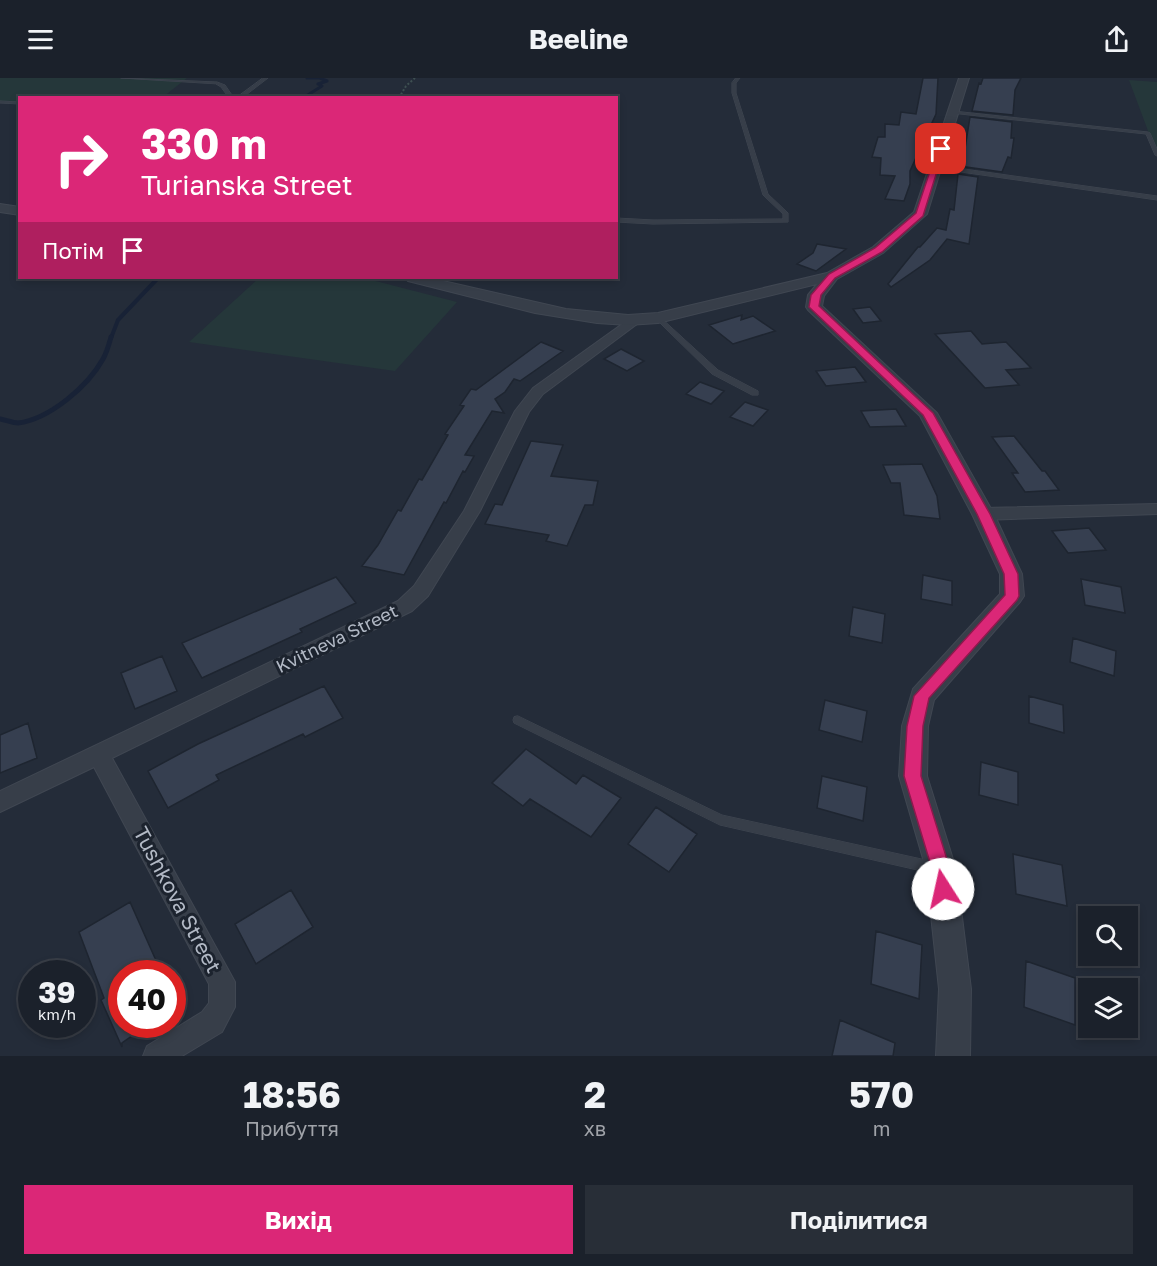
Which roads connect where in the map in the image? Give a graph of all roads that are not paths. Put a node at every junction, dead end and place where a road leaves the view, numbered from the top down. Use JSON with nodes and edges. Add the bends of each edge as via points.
{"nodes":[{"id":1,"x":123,"y":78,"type":"edge"},
{"id":2,"x":266,"y":78,"type":"edge"},
{"id":3,"x":738,"y":78,"type":"edge"},
{"id":4,"x":964,"y":78,"type":"edge"},
{"id":5,"x":230,"y":96,"type":"edge"},
{"id":6,"x":241,"y":96,"type":"edge"},
{"id":7,"x":0,"y":102,"type":"edge"},
{"id":8,"x":18,"y":103,"type":"edge"},
{"id":9,"x":953,"y":112,"type":"junction"},
{"id":10,"x":1157,"y":155,"type":"edge"},
{"id":11,"x":935,"y":167,"type":"junction"},
{"id":12,"x":1157,"y":198,"type":"edge"},
{"id":13,"x":0,"y":208,"type":"edge"},
{"id":14,"x":18,"y":211,"type":"edge"},
{"id":15,"x":618,"y":220,"type":"edge"},
{"id":16,"x":832,"y":276,"type":"junction"},
{"id":17,"x":417,"y":279,"type":"edge"},
{"id":18,"x":658,"y":318,"type":"junction"},
{"id":19,"x":632,"y":321,"type":"junction"},
{"id":20,"x":755,"y":393,"type":"dead end"},
{"id":21,"x":1157,"y":509,"type":"edge"},
{"id":22,"x":983,"y":514,"type":"junction"},
{"id":23,"x":518,"y":720,"type":"dead end"},
{"id":24,"x":99,"y":755,"type":"junction"},
{"id":25,"x":0,"y":802,"type":"edge"},
{"id":26,"x":941,"y":869,"type":"junction"},
{"id":27,"x":157,"y":1056,"type":"edge"},
{"id":28,"x":953,"y":1056,"type":"edge"}],
"edges":[{"from":1,"to":5,"type":"lane","via":[[218,83]]},
{"from":2,"to":6,"type":"lane"},
{"from":3,"to":15,"type":"lane","via":[[734,93],[766,195],[786,214],[786,221]]},
{"from":4,"to":9,"type":"street"},
{"from":7,"to":8,"type":"lane"},
{"from":9,"to":10,"type":"lane","via":[[1148,133]]},
{"from":9,"to":11,"type":"street"},
{"from":11,"to":12,"type":"lane"},
{"from":11,"to":16,"type":"street","via":[[920,214],[878,250]]},
{"from":13,"to":14,"type":"street"},
{"from":16,"to":18,"type":"street"},
{"from":16,"to":22,"type":"street","via":[[816,295],[814,307],[928,413]]},
{"from":17,"to":19,"type":"street","via":[[576,316]]},
{"from":18,"to":19,"type":"street"},
{"from":18,"to":20,"type":"lane","via":[[715,372]]},
{"from":19,"to":24,"type":"street","name":"Kvitneva Street","via":[[538,391],[522,411],[472,511],[422,591],[405,606]]},
{"from":21,"to":22,"type":"street"},
{"from":22,"to":26,"type":"street","via":[[1011,574],[1012,596],[922,696],[915,726],[913,776]]},
{"from":23,"to":26,"type":"lane","via":[[720,820]]},
{"from":24,"to":25,"type":"street","name":"Kvitneva Street"},
{"from":24,"to":27,"type":"street","name":"Tushkova Street","via":[[222,982],[222,1007],[212,1022]]},
{"from":26,"to":28,"type":"street","via":[[956,989]]}]}
